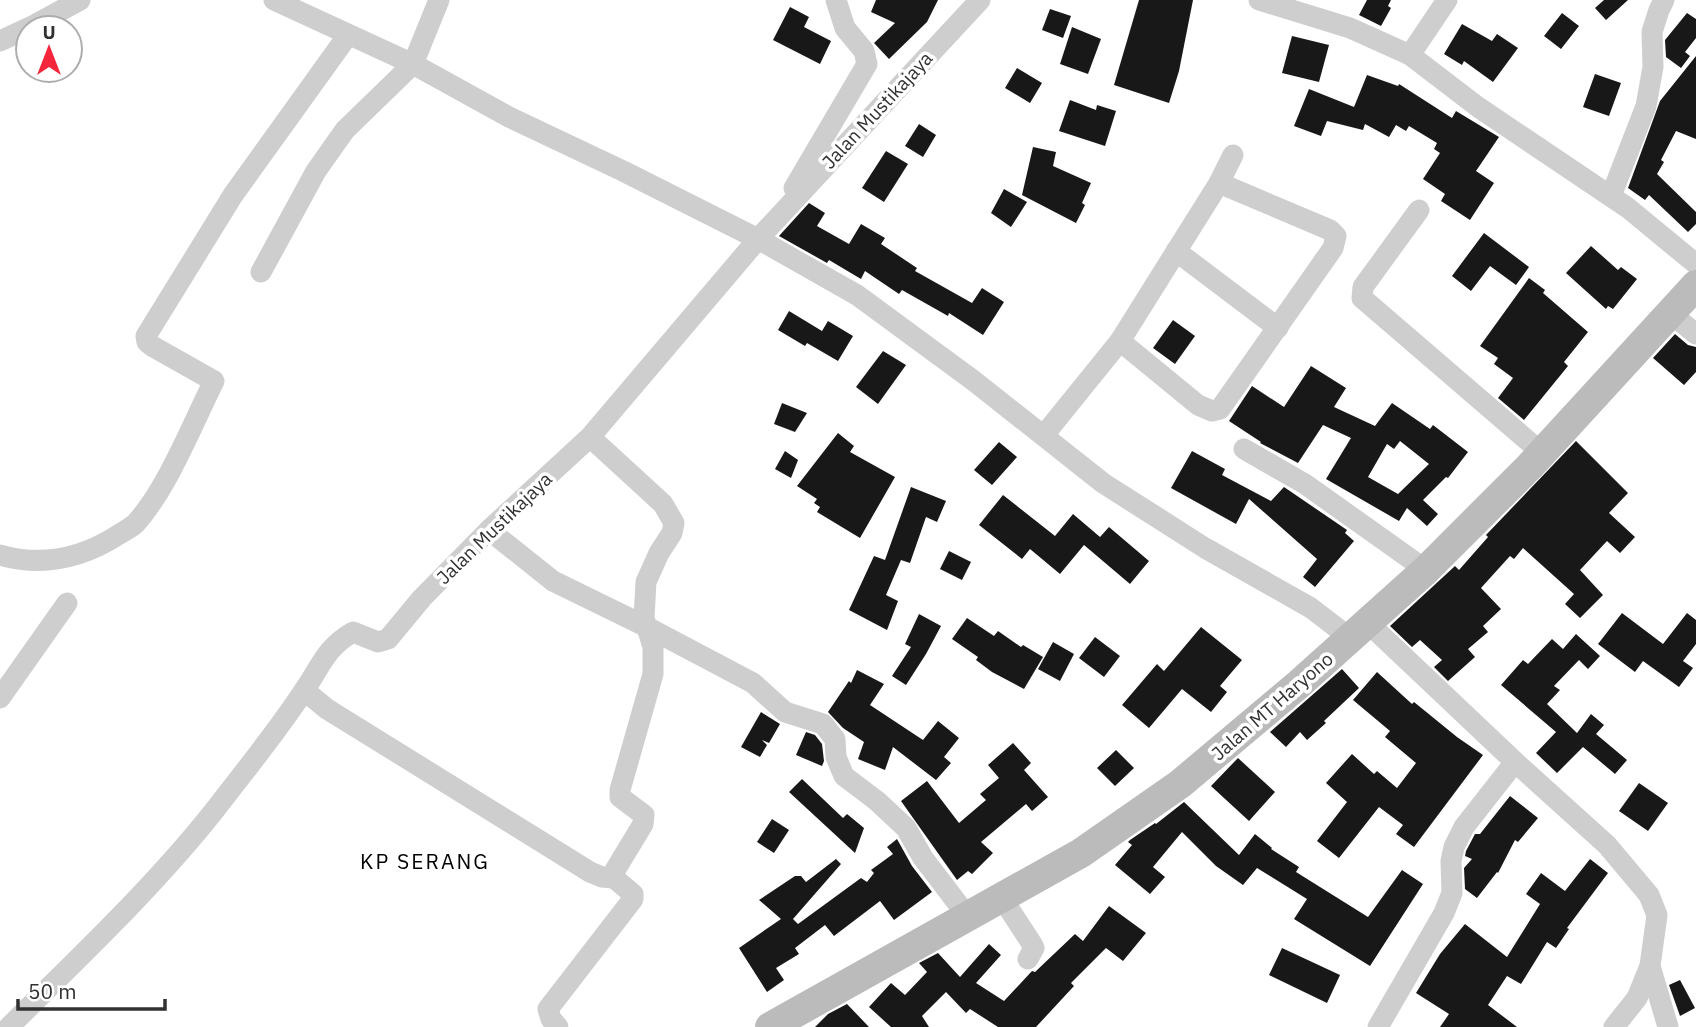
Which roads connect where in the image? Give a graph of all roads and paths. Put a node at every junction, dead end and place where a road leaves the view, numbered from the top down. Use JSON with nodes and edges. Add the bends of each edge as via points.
{"nodes":[{"id":1,"x":80,"y":0,"type":"edge"},
{"id":2,"x":274,"y":0,"type":"edge"},
{"id":3,"x":439,"y":0,"type":"edge"},
{"id":4,"x":836,"y":0,"type":"edge"},
{"id":5,"x":980,"y":0,"type":"edge"},
{"id":6,"x":1259,"y":0,"type":"edge"},
{"id":7,"x":1447,"y":0,"type":"edge"},
{"id":8,"x":1664,"y":0,"type":"edge"},
{"id":9,"x":54,"y":14,"type":"edge"},
{"id":10,"x":348,"y":35,"type":"junction"},
{"id":11,"x":1410,"y":55,"type":"junction"},
{"id":12,"x":413,"y":64,"type":"junction"},
{"id":13,"x":1233,"y":155,"type":"dead end"},
{"id":14,"x":1219,"y":183,"type":"junction"},
{"id":15,"x":1611,"y":196,"type":"junction"},
{"id":16,"x":1419,"y":210,"type":"dead end"},
{"id":17,"x":782,"y":212,"type":"junction"},
{"id":18,"x":758,"y":239,"type":"junction"},
{"id":19,"x":1176,"y":251,"type":"junction"},
{"id":20,"x":1696,"y":264,"type":"edge"},
{"id":21,"x":261,"y":272,"type":"dead end"},
{"id":22,"x":1696,"y":285,"type":"edge"},
{"id":23,"x":1670,"y":313,"type":"junction"},
{"id":24,"x":1278,"y":328,"type":"junction"},
{"id":25,"x":1696,"y":334,"type":"edge"},
{"id":26,"x":1119,"y":341,"type":"junction"},
{"id":27,"x":1044,"y":435,"type":"junction"},
{"id":28,"x":590,"y":437,"type":"junction"},
{"id":29,"x":1244,"y":449,"type":"dead end"},
{"id":30,"x":1542,"y":453,"type":"junction"},
{"id":31,"x":489,"y":530,"type":"junction"},
{"id":32,"x":0,"y":555,"type":"edge"},
{"id":33,"x":1426,"y":570,"type":"junction"},
{"id":34,"x":67,"y":603,"type":"dead end"},
{"id":35,"x":647,"y":627,"type":"junction"},
{"id":36,"x":1359,"y":630,"type":"junction"},
{"id":37,"x":305,"y":691,"type":"junction"},
{"id":38,"x":0,"y":698,"type":"edge"},
{"id":39,"x":1515,"y":762,"type":"junction"},
{"id":40,"x":614,"y":878,"type":"junction"},
{"id":41,"x":1002,"y":898,"type":"junction"},
{"id":42,"x":968,"y":917,"type":"junction"},
{"id":43,"x":1028,"y":959,"type":"dead end"},
{"id":44,"x":1650,"y":966,"type":"junction"},
{"id":45,"x":9,"y":1027,"type":"edge"},
{"id":46,"x":558,"y":1027,"type":"edge"},
{"id":47,"x":770,"y":1027,"type":"edge"},
{"id":48,"x":1378,"y":1027,"type":"edge"},
{"id":49,"x":1614,"y":1027,"type":"edge"},
{"id":50,"x":1668,"y":1027,"type":"edge"}],
"edges":[{"from":1,"to":9,"type":"street"},
{"from":2,"to":10,"type":"street"},
{"from":3,"to":12,"type":"street"},
{"from":4,"to":17,"type":"street","via":[[845,28],[864,51],[867,64]]},
{"from":5,"to":17,"type":"street","name":"Jalan Mustikajaya"},
{"from":6,"to":11,"type":"street","via":[[1350,28]]},
{"from":7,"to":11,"type":"street"},
{"from":8,"to":15,"type":"street","via":[[1652,32],[1653,67],[1646,106]]},
{"from":10,"to":12,"type":"street"},
{"from":10,"to":32,"type":"street","via":[[233,195],[146,336],[152,346],[214,381],[158,491],[135,524],[99,547],[62,560],[17,560]]},
{"from":11,"to":15,"type":"street","via":[[1478,107]]},
{"from":12,"to":18,"type":"street","via":[[509,117]]},
{"from":12,"to":21,"type":"street","via":[[345,130],[316,171]]},
{"from":13,"to":14,"type":"street"},
{"from":14,"to":19,"type":"street"},
{"from":14,"to":24,"type":"street","via":[[1336,236],[1333,248]]},
{"from":15,"to":20,"type":"street"},
{"from":16,"to":30,"type":"street","via":[[1363,287],[1362,298]]},
{"from":17,"to":18,"type":"street","name":"Jalan Mustikajaya"},
{"from":18,"to":27,"type":"street","via":[[857,295]]},
{"from":18,"to":28,"type":"street","name":"Jalan Mustikajaya"},
{"from":19,"to":24,"type":"street"},
{"from":19,"to":26,"type":"street"},
{"from":22,"to":23,"type":"main road","name":"Jalan MT Haryono"},
{"from":23,"to":25,"type":"street"},
{"from":23,"to":30,"type":"main road","name":"Jalan MT Haryono"},
{"from":24,"to":26,"type":"street","via":[[1220,409],[1212,411],[1198,405]]},
{"from":26,"to":27,"type":"street"},
{"from":27,"to":36,"type":"street","via":[[1103,483],[1205,548]]},
{"from":28,"to":31,"type":"street","name":"Jalan Mustikajaya"},
{"from":28,"to":35,"type":"street","via":[[663,504],[674,523],[646,582]]},
{"from":29,"to":33,"type":"street","via":[[1305,484]]},
{"from":30,"to":33,"type":"main road","name":"Jalan MT Haryono"},
{"from":31,"to":35,"type":"street","via":[[553,581]]},
{"from":31,"to":37,"type":"street","name":"Jalan Mustikajaya","via":[[388,639],[378,642],[353,632],[341,639],[319,664]]},
{"from":33,"to":36,"type":"main road","name":"Jalan MT Haryono"},
{"from":34,"to":38,"type":"street"},
{"from":35,"to":40,"type":"street","via":[[653,674],[620,789],[620,797],[644,815],[643,824],[617,865]]},
{"from":35,"to":42,"type":"street","via":[[753,683],[785,712],[823,724],[835,739],[844,776],[906,828]]},
{"from":36,"to":39,"type":"street"},
{"from":36,"to":41,"type":"main road","name":"Jalan MT Haryono","via":[[1180,784],[1081,853]]},
{"from":37,"to":40,"type":"street","via":[[590,872]]},
{"from":37,"to":45,"type":"street","name":"Jalan Mustikajaya","via":[[212,813],[145,889]]},
{"from":39,"to":44,"type":"street","via":[[1607,845],[1649,895],[1657,915]]},
{"from":39,"to":48,"type":"street","via":[[1464,827],[1451,861],[1452,893],[1444,913]]},
{"from":40,"to":46,"type":"street","via":[[628,888],[633,899],[548,1009]]},
{"from":41,"to":42,"type":"main road","name":"Jalan MT Haryono"},
{"from":41,"to":43,"type":"street","via":[[1034,948]]},
{"from":42,"to":47,"type":"main road","name":"Jalan MT Haryono"},
{"from":44,"to":49,"type":"street","via":[[1637,998]]},
{"from":44,"to":50,"type":"street"}]}
